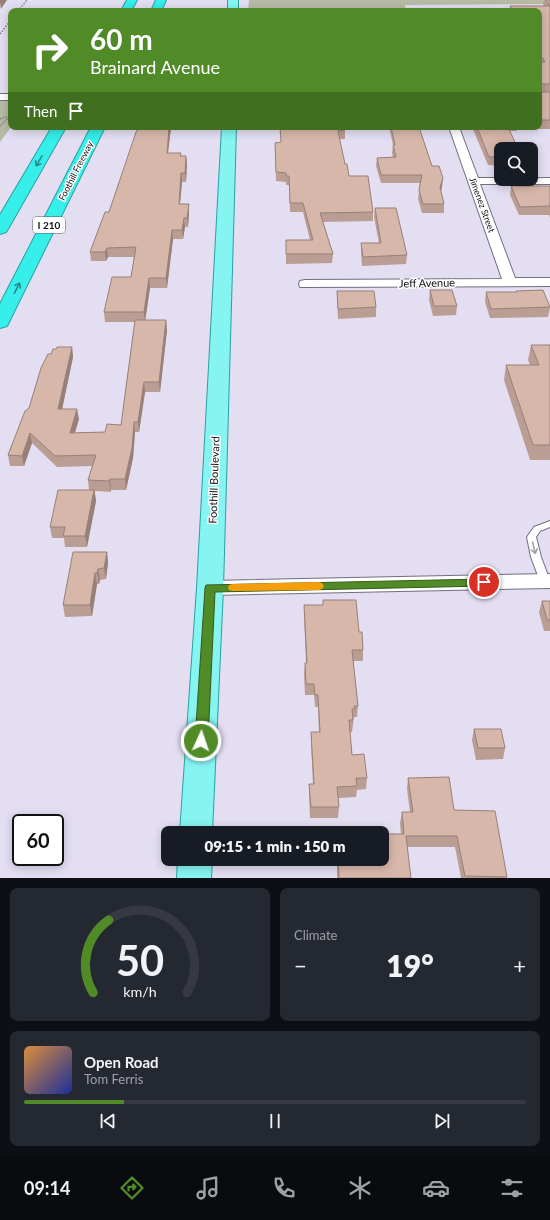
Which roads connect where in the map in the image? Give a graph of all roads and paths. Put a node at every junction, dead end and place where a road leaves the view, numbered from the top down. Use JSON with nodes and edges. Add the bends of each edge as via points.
{"nodes":[{"id":1,"x":8,"y":24,"type":"edge"},
{"id":2,"x":0,"y":34,"type":"edge"},
{"id":3,"x":8,"y":117,"type":"edge"},
{"id":4,"x":0,"y":126,"type":"edge"},
{"id":5,"x":57,"y":130,"type":"edge"},
{"id":6,"x":96,"y":130,"type":"edge"},
{"id":7,"x":229,"y":130,"type":"edge"},
{"id":8,"x":455,"y":130,"type":"edge"},
{"id":9,"x":473,"y":180,"type":"junction"},
{"id":10,"x":550,"y":181,"type":"edge"},
{"id":11,"x":0,"y":229,"type":"edge"},
{"id":12,"x":510,"y":282,"type":"junction"},
{"id":13,"x":550,"y":282,"type":"edge"},
{"id":14,"x":305,"y":284,"type":"dead end"},
{"id":15,"x":0,"y":322,"type":"edge"},
{"id":16,"x":550,"y":524,"type":"edge"},
{"id":17,"x":547,"y":581,"type":"edge"},
{"id":18,"x":210,"y":588,"type":"junction"},
{"id":19,"x":196,"y":826,"type":"edge"},
{"id":20,"x":195,"y":866,"type":"edge"},
{"id":21,"x":194,"y":878,"type":"edge"}],
"edges":[{"from":1,"to":2,"type":"path"},
{"from":3,"to":4,"type":"path"},
{"from":5,"to":11,"type":"highway","one_way":true},
{"from":15,"to":6,"type":"highway","name":"Foothill Freeway","number":"I 210","one_way":true},
{"from":7,"to":18,"type":"main road","name":"Foothill Boulevard"},
{"from":8,"to":9,"type":"street","name":"Jimenez Street"},
{"from":9,"to":10,"type":"street"},
{"from":9,"to":12,"type":"street","name":"Jimenez Street"},
{"from":12,"to":13,"type":"street","name":"Jeff Avenue"},
{"from":12,"to":14,"type":"street","name":"Jeff Avenue"},
{"from":16,"to":17,"type":"lane","one_way":true,"via":[[537,529],[531,537],[536,557]]},
{"from":17,"to":18,"type":"street"},
{"from":18,"to":19,"type":"main road","name":"Foothill Boulevard"},
{"from":20,"to":21,"type":"main road"}]}
